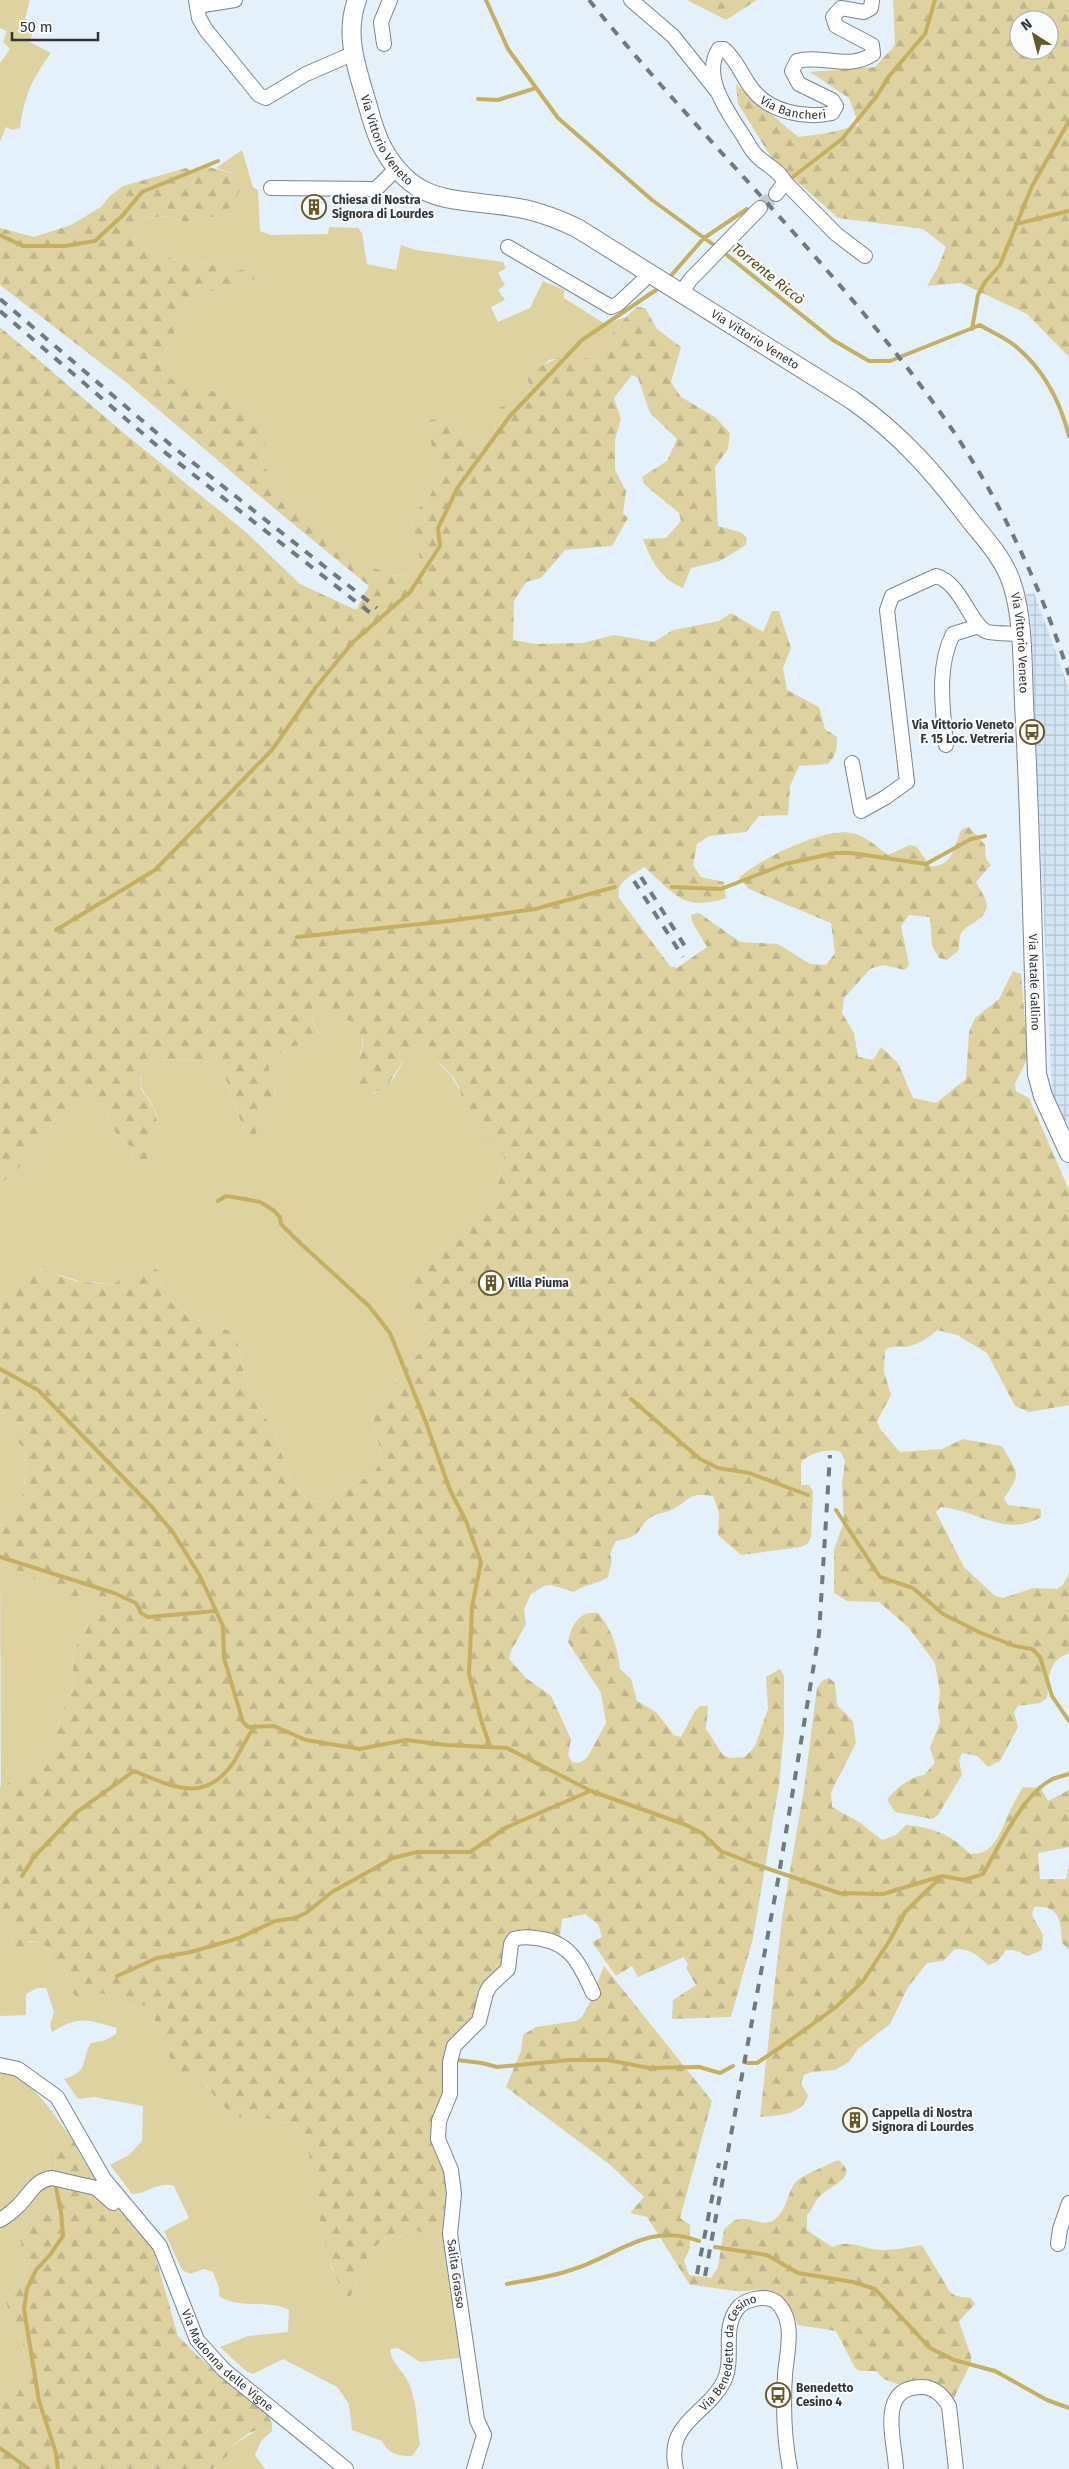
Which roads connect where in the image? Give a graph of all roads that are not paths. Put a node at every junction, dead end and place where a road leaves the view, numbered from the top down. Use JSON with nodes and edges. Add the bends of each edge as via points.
{"nodes":[{"id":1,"x":235,"y":0,"type":"edge"},
{"id":2,"x":357,"y":0,"type":"edge"},
{"id":3,"x":390,"y":0,"type":"edge"},
{"id":4,"x":631,"y":0,"type":"edge"},
{"id":5,"x":872,"y":0,"type":"edge"},
{"id":6,"x":196,"y":3,"type":"edge"},
{"id":7,"x":384,"y":44,"type":"dead end"},
{"id":8,"x":352,"y":54,"type":"junction"},
{"id":9,"x":717,"y":92,"type":"junction"},
{"id":10,"x":397,"y":168,"type":"junction"},
{"id":11,"x":785,"y":182,"type":"junction"},
{"id":12,"x":271,"y":188,"type":"dead end"},
{"id":13,"x":776,"y":194,"type":"tunnel mouth"},
{"id":14,"x":760,"y":208,"type":"tunnel mouth"},
{"id":15,"x":508,"y":246,"type":"dead end"},
{"id":16,"x":865,"y":256,"type":"dead end"},
{"id":17,"x":651,"y":273,"type":"junction"},
{"id":18,"x":686,"y":286,"type":"junction"},
{"id":19,"x":978,"y":626,"type":"junction"},
{"id":20,"x":1020,"y":634,"type":"junction"},
{"id":21,"x":946,"y":744,"type":"dead end"},
{"id":22,"x":852,"y":763,"type":"dead end"},
{"id":23,"x":1029,"y":806,"type":"joint"},
{"id":24,"x":1069,"y":1153,"type":"edge"},
{"id":25,"x":593,"y":1992,"type":"dead end"},
{"id":26,"x":0,"y":2065,"type":"edge"},
{"id":27,"x":1069,"y":2203,"type":"edge"},
{"id":28,"x":0,"y":2220,"type":"edge"},
{"id":29,"x":142,"y":2224,"type":"junction"},
{"id":30,"x":1058,"y":2244,"type":"dead end"},
{"id":31,"x":346,"y":2469,"type":"edge"},
{"id":32,"x":474,"y":2469,"type":"edge"},
{"id":33,"x":676,"y":2469,"type":"edge"},
{"id":34,"x":790,"y":2469,"type":"edge"},
{"id":35,"x":896,"y":2469,"type":"edge"},
{"id":36,"x":956,"y":2469,"type":"edge"}],
"edges":[{"from":1,"to":6,"type":"street"},
{"from":2,"to":8,"type":"main road","name":"Via Vittorio Veneto","via":[[352,22]]},
{"from":3,"to":7,"type":"street","via":[[381,22]]},
{"from":4,"to":9,"type":"street","via":[[673,36]]},
{"from":5,"to":9,"type":"street","name":"Via Bancheri","via":[[871,8],[864,12],[841,8],[833,17],[836,26],[872,45],[873,54],[846,64],[809,58],[797,61],[792,70],[800,84],[832,100],[836,106],[832,113],[812,114],[773,107],[753,91],[735,58],[724,49],[719,49],[714,55]]},
{"from":6,"to":8,"type":"street","via":[[206,30],[259,96],[266,98],[306,74]]},
{"from":8,"to":10,"type":"main road","name":"Via Vittorio Veneto","via":[[376,134]]},
{"from":9,"to":11,"type":"street","name":"Via Bancheri","via":[[756,156],[780,172]]},
{"from":10,"to":12,"type":"street","via":[[372,189]]},
{"from":10,"to":17,"type":"main road","name":"Via Vittorio Veneto","via":[[410,181],[440,198],[529,210],[561,221]]},
{"from":11,"to":13,"type":"street"},
{"from":11,"to":16,"type":"street","name":"Via Bancheri","via":[[836,234]]},
{"from":14,"to":18,"type":"street"},
{"from":15,"to":17,"type":"street","via":[[611,307]]},
{"from":17,"to":18,"type":"main road","name":"Via Vittorio Veneto"},
{"from":18,"to":20,"type":"main road","name":"Via Vittorio Veneto","via":[[852,400],[903,440],[952,496],[1001,560],[1012,584]]},
{"from":19,"to":20,"type":"street","via":[[987,632]]},
{"from":19,"to":21,"type":"street","via":[[953,634],[945,650],[942,698]]},
{"from":19,"to":22,"type":"street","via":[[954,588],[942,577],[936,576],[892,596],[887,610],[907,782],[861,811]]},
{"from":20,"to":23,"type":"main road","name":"Via Vittorio Veneto"},
{"from":23,"to":24,"type":"main road","name":"Via Natale Gallino","via":[[1037,1074],[1043,1096]]},
{"from":25,"to":32,"type":"street","name":"Salita Grasso","via":[[580,1964],[558,1943],[524,1936],[514,1938],[508,1969],[490,1986],[479,2021],[454,2046],[450,2062],[450,2094],[439,2121],[438,2139],[451,2170],[454,2194],[450,2234],[477,2420],[484,2435]]},
{"from":26,"to":29,"type":"street","name":"Via Madonna delle Vigne","via":[[18,2069],[57,2097],[104,2179]]},
{"from":27,"to":30,"type":"street"},
{"from":28,"to":29,"type":"street","name":"Via Madonna delle Vigne","via":[[21,2203],[34,2186],[52,2178],[101,2190],[134,2226]]},
{"from":29,"to":31,"type":"street","name":"Via Madonna delle Vigne","via":[[160,2246],[197,2340],[224,2370]]},
{"from":33,"to":34,"type":"street","name":"Via Benedetto da Cesino","via":[[672,2452],[679,2434],[724,2380],[730,2352],[728,2333],[738,2308],[761,2298],[771,2299],[782,2309],[788,2326],[783,2405]]},
{"from":35,"to":36,"type":"street","via":[[890,2417],[892,2406],[906,2391],[926,2387],[944,2397],[949,2406]]}]}
